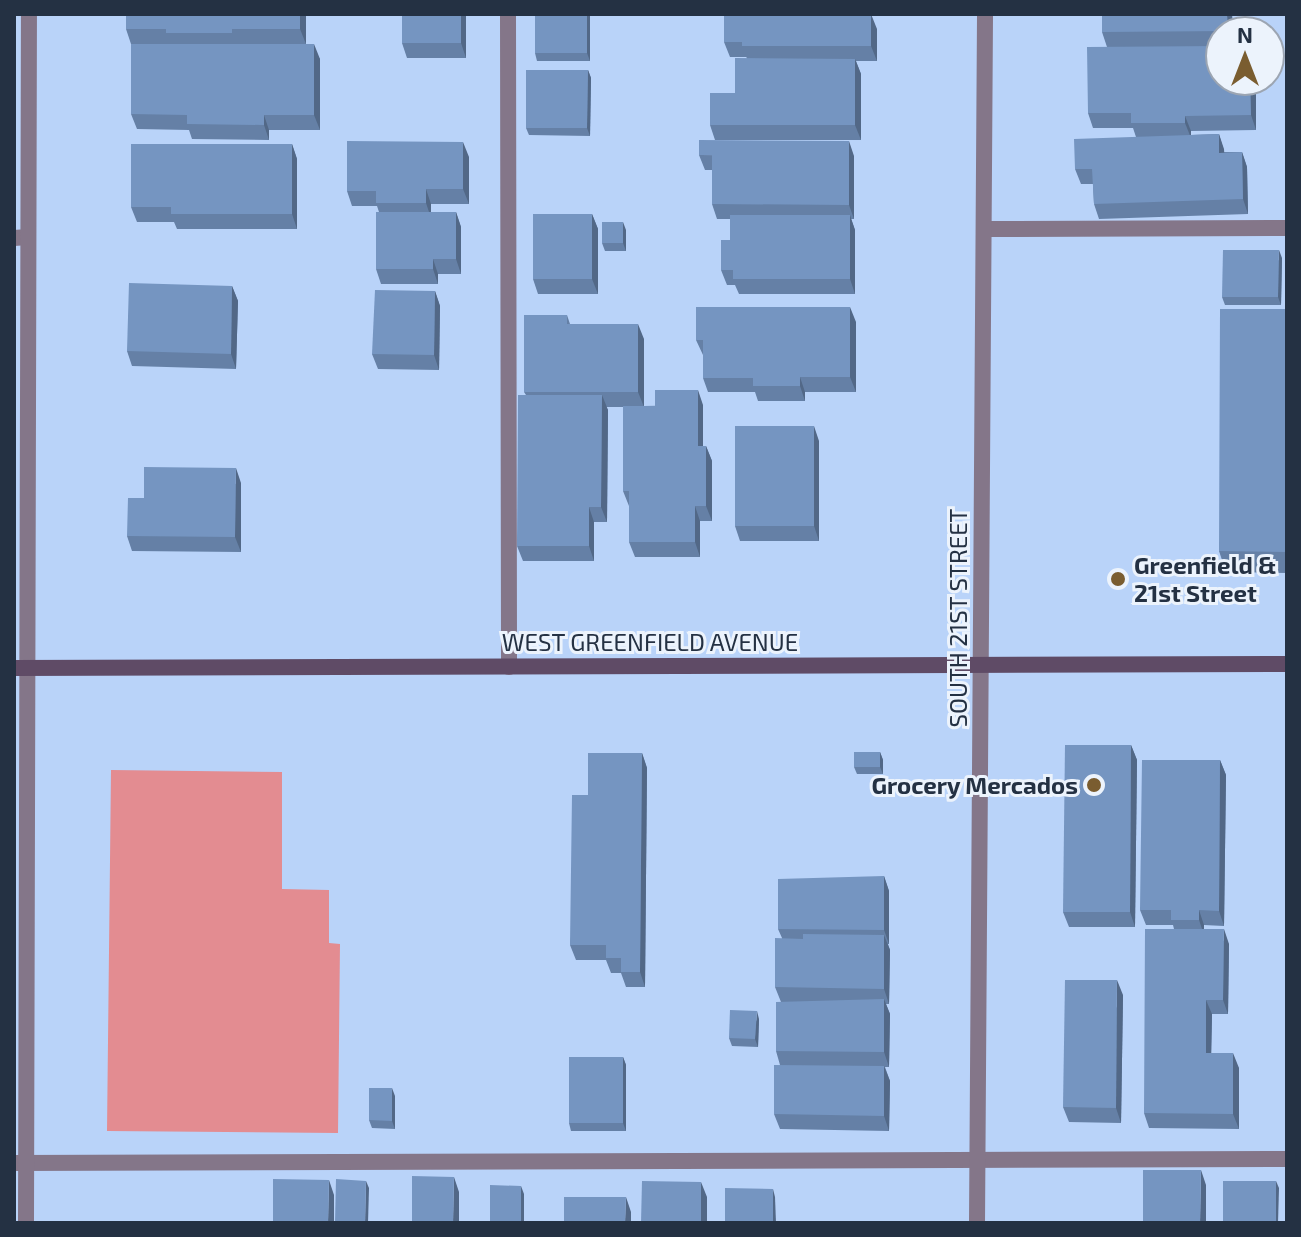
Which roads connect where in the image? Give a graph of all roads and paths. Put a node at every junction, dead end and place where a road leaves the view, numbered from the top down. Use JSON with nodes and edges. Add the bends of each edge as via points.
{"nodes":[{"id":1,"x":29,"y":14,"type":"edge"},
{"id":2,"x":508,"y":14,"type":"edge"},
{"id":3,"x":985,"y":14,"type":"edge"},
{"id":4,"x":1287,"y":228,"type":"edge"},
{"id":5,"x":984,"y":229,"type":"junction"},
{"id":6,"x":21,"y":238,"type":"edge"},
{"id":7,"x":982,"y":664,"type":"junction"},
{"id":8,"x":1287,"y":664,"type":"edge"},
{"id":9,"x":509,"y":667,"type":"junction"},
{"id":10,"x":21,"y":668,"type":"edge"},
{"id":11,"x":1287,"y":1159,"type":"edge"},
{"id":12,"x":977,"y":1160,"type":"junction"},
{"id":13,"x":20,"y":1163,"type":"edge"},
{"id":14,"x":26,"y":1223,"type":"edge"},
{"id":15,"x":977,"y":1223,"type":"edge"}],
"edges":[{"from":1,"to":6,"type":"street"},
{"from":2,"to":9,"type":"street"},
{"from":3,"to":5,"type":"street","name":"SOUTH 21ST STREET"},
{"from":4,"to":5,"type":"street"},
{"from":5,"to":7,"type":"street","name":"SOUTH 21ST STREET"},
{"from":6,"to":10,"type":"street"},
{"from":7,"to":8,"type":"main road","name":"WEST GREENFIELD AVENUE"},
{"from":7,"to":9,"type":"main road","name":"WEST GREENFIELD AVENUE"},
{"from":7,"to":12,"type":"street","name":"SOUTH 21ST STREET"},
{"from":9,"to":10,"type":"main road","name":"WEST GREENFIELD AVENUE"},
{"from":10,"to":13,"type":"street"},
{"from":11,"to":12,"type":"street"},
{"from":12,"to":13,"type":"street"},
{"from":12,"to":15,"type":"street","name":"SOUTH 21ST STREET"},
{"from":13,"to":14,"type":"street"}]}
